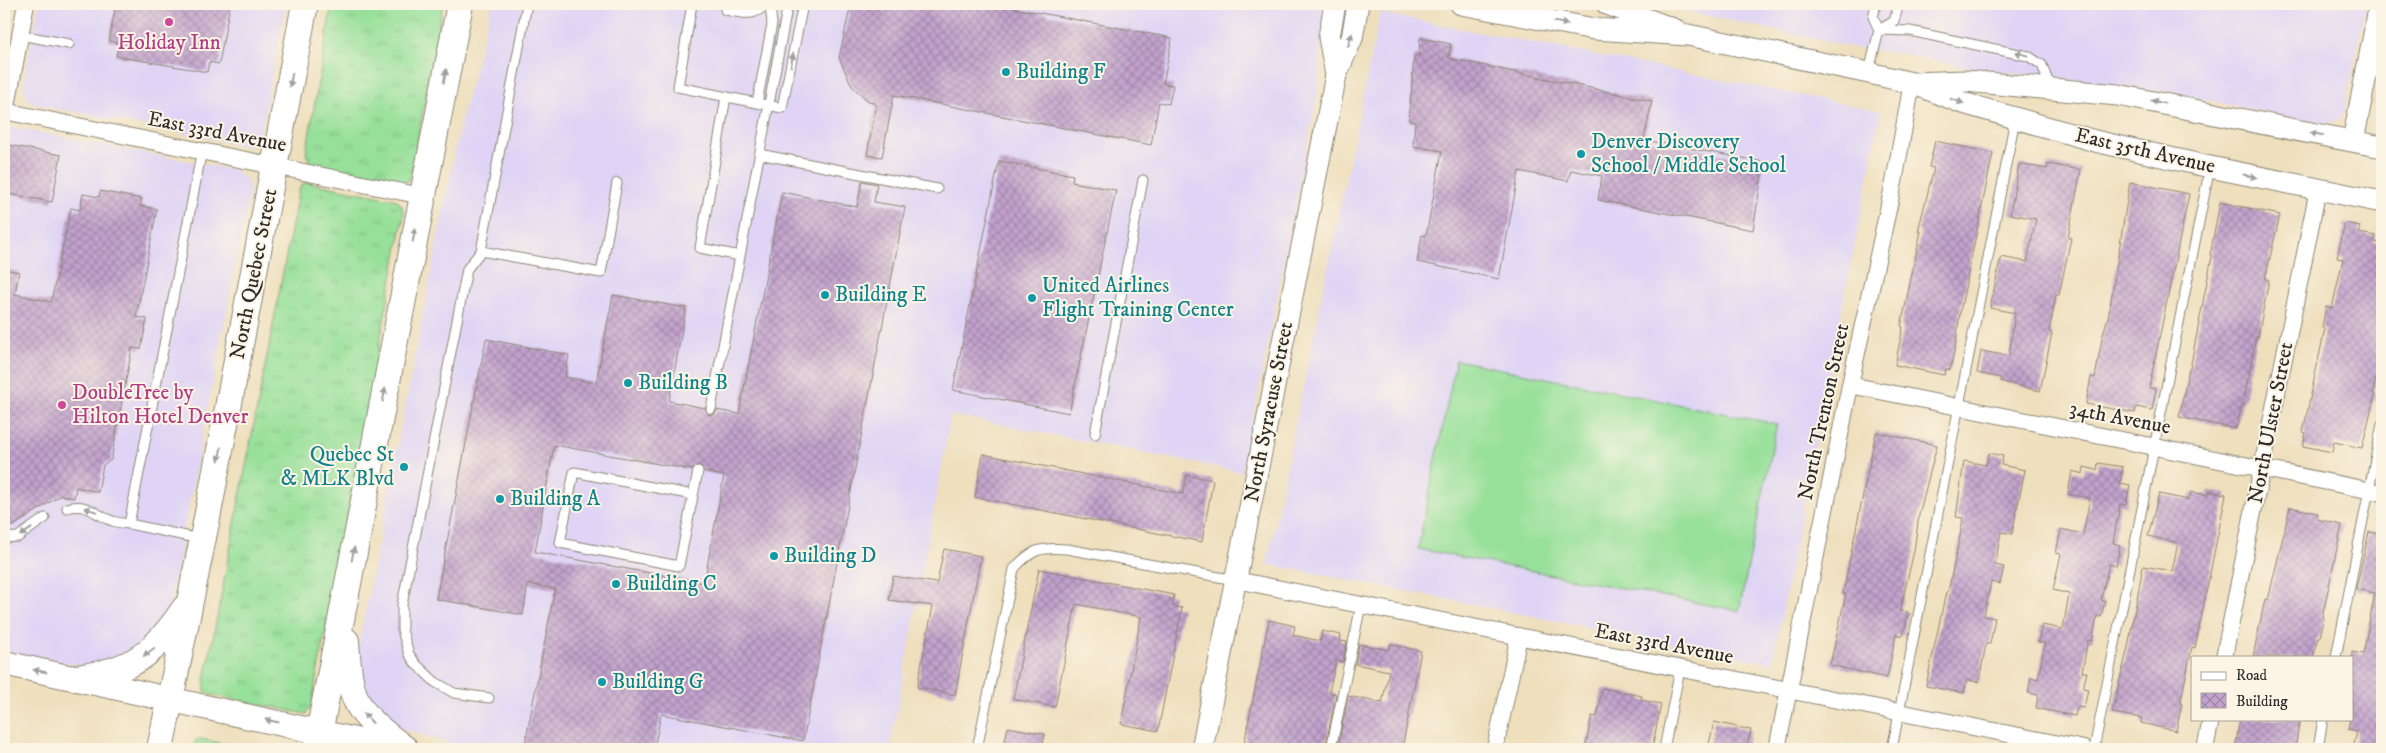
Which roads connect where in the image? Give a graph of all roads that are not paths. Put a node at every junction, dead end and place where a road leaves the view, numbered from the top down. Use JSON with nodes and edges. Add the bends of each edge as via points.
{"nodes":[{"id":1,"x":26,"y":4,"type":"edge"},
{"id":2,"x":305,"y":4,"type":"edge"},
{"id":3,"x":460,"y":4,"type":"edge"},
{"id":4,"x":527,"y":4,"type":"edge"},
{"id":5,"x":692,"y":4,"type":"edge"},
{"id":6,"x":726,"y":4,"type":"edge"},
{"id":7,"x":766,"y":4,"type":"edge"},
{"id":8,"x":770,"y":4,"type":"edge"},
{"id":9,"x":788,"y":4,"type":"edge"},
{"id":10,"x":803,"y":4,"type":"edge"},
{"id":11,"x":1335,"y":4,"type":"edge"},
{"id":12,"x":1358,"y":4,"type":"edge"},
{"id":13,"x":1461,"y":4,"type":"edge"},
{"id":14,"x":1607,"y":4,"type":"edge"},
{"id":15,"x":1876,"y":4,"type":"edge"},
{"id":16,"x":1896,"y":4,"type":"edge"},
{"id":17,"x":2380,"y":4,"type":"edge"},
{"id":18,"x":1879,"y":30,"type":"junction"},
{"id":19,"x":20,"y":35,"type":"junction"},
{"id":20,"x":1688,"y":35,"type":"junction"},
{"id":21,"x":69,"y":44,"type":"dead end"},
{"id":22,"x":1869,"y":73,"type":"junction"},
{"id":23,"x":1336,"y":75,"type":"junction"},
{"id":24,"x":1912,"y":83,"type":"junction"},
{"id":25,"x":2050,"y":89,"type":"junction"},
{"id":26,"x":726,"y":97,"type":"junction"},
{"id":27,"x":757,"y":103,"type":"junction"},
{"id":28,"x":769,"y":105,"type":"junction"},
{"id":29,"x":5,"y":111,"type":"edge"},
{"id":30,"x":2015,"y":119,"type":"junction"},
{"id":31,"x":2353,"y":141,"type":"junction"},
{"id":32,"x":2382,"y":147,"type":"edge"},
{"id":33,"x":202,"y":150,"type":"junction"},
{"id":34,"x":759,"y":154,"type":"junction"},
{"id":35,"x":275,"y":165,"type":"junction"},
{"id":36,"x":2210,"y":167,"type":"junction"},
{"id":37,"x":1143,"y":180,"type":"dead end"},
{"id":38,"x":617,"y":183,"type":"dead end"},
{"id":39,"x":937,"y":189,"type":"dead end"},
{"id":40,"x":2318,"y":189,"type":"junction"},
{"id":41,"x":422,"y":196,"type":"junction"},
{"id":42,"x":2382,"y":202,"type":"edge"},
{"id":43,"x":481,"y":251,"type":"junction"},
{"id":44,"x":740,"y":256,"type":"junction"},
{"id":45,"x":1850,"y":386,"type":"junction"},
{"id":46,"x":1959,"y":408,"type":"junction"},
{"id":47,"x":711,"y":409,"type":"dead end"},
{"id":48,"x":2382,"y":424,"type":"edge"},
{"id":49,"x":1095,"y":434,"type":"dead end"},
{"id":50,"x":2154,"y":447,"type":"junction"},
{"id":51,"x":2262,"y":468,"type":"junction"},
{"id":52,"x":698,"y":471,"type":"dead end"},
{"id":53,"x":2376,"y":491,"type":"edge"},
{"id":54,"x":693,"y":495,"type":"junction"},
{"id":55,"x":68,"y":508,"type":"dead end"},
{"id":56,"x":45,"y":518,"type":"dead end"},
{"id":57,"x":129,"y":524,"type":"junction"},
{"id":58,"x":4,"y":538,"type":"edge"},
{"id":59,"x":203,"y":540,"type":"junction"},
{"id":60,"x":1236,"y":580,"type":"junction"},
{"id":61,"x":190,"y":601,"type":"junction"},
{"id":62,"x":344,"y":602,"type":"junction"},
{"id":63,"x":1361,"y":605,"type":"junction"},
{"id":64,"x":1518,"y":636,"type":"junction"},
{"id":65,"x":2224,"y":656,"type":"edge"},
{"id":66,"x":2336,"y":656,"type":"edge"},
{"id":67,"x":4,"y":664,"type":"edge"},
{"id":68,"x":1680,"y":669,"type":"junction"},
{"id":69,"x":76,"y":678,"type":"junction"},
{"id":70,"x":1789,"y":690,"type":"junction"},
{"id":71,"x":489,"y":698,"type":"dead end"},
{"id":72,"x":171,"y":700,"type":"junction"},
{"id":73,"x":1899,"y":712,"type":"junction"},
{"id":74,"x":2211,"y":720,"type":"edge"},
{"id":75,"x":2324,"y":720,"type":"edge"},
{"id":76,"x":318,"y":740,"type":"edge"},
{"id":77,"x":160,"y":749,"type":"edge"},
{"id":78,"x":396,"y":749,"type":"edge"},
{"id":79,"x":405,"y":749,"type":"edge"},
{"id":80,"x":977,"y":749,"type":"edge"},
{"id":81,"x":1202,"y":749,"type":"edge"},
{"id":82,"x":1331,"y":749,"type":"edge"},
{"id":83,"x":1495,"y":749,"type":"edge"},
{"id":84,"x":1664,"y":749,"type":"edge"},
{"id":85,"x":1778,"y":749,"type":"edge"},
{"id":86,"x":1892,"y":749,"type":"edge"},
{"id":87,"x":2084,"y":749,"type":"edge"},
{"id":88,"x":2094,"y":749,"type":"edge"},
{"id":89,"x":2205,"y":749,"type":"edge"},
{"id":90,"x":2318,"y":749,"type":"edge"}],
"edges":[{"from":1,"to":19,"type":"street"},
{"from":2,"to":35,"type":"main road","name":"North Quebec Street","one_way":true},
{"from":41,"to":3,"type":"main road","one_way":true},
{"from":4,"to":43,"type":"lane"},
{"from":5,"to":26,"type":"lane","via":[[678,87]]},
{"from":6,"to":7,"type":"lane","via":[[725,10],[750,15]]},
{"from":8,"to":27,"type":"lane","via":[[772,24]]},
{"from":9,"to":28,"type":"lane"},
{"from":28,"to":10,"type":"lane","one_way":true,"via":[[782,108]]},
{"from":11,"to":23,"type":"street","name":"North Syracuse Street","via":[[1329,37]]},
{"from":23,"to":12,"type":"street","name":"North Syracuse Street","one_way":true,"via":[[1352,38]]},
{"from":13,"to":20,"type":"street","name":"East 35th Avenue","one_way":true,"via":[[1594,29]]},
{"from":14,"to":20,"type":"street","name":"East 35th Avenue"},
{"from":15,"to":18,"type":"lane","via":[[1872,17]]},
{"from":16,"to":18,"type":"lane","via":[[1894,21]]},
{"from":17,"to":31,"type":"street"},
{"from":18,"to":22,"type":"lane"},
{"from":25,"to":18,"type":"lane","one_way":true,"via":[[2042,65],[2028,56],[1910,31]]},
{"from":19,"to":21,"type":"lane"},
{"from":19,"to":29,"type":"street"},
{"from":20,"to":22,"type":"street","name":"East 35th Avenue"},
{"from":22,"to":24,"type":"street","name":"East 35th Avenue"},
{"from":23,"to":60,"type":"street","name":"North Syracuse Street"},
{"from":24,"to":25,"type":"street","name":"East 35th Avenue","via":[[1965,81]]},
{"from":24,"to":30,"type":"street","name":"East 35th Avenue","one_way":true,"via":[[1955,101]]},
{"from":24,"to":45,"type":"street","name":"North Trenton Street"},
{"from":31,"to":25,"type":"street","name":"East 35th Avenue","one_way":true,"via":[[2141,99]]},
{"from":26,"to":27,"type":"lane"},
{"from":26,"to":44,"type":"lane","via":[[700,248]]},
{"from":27,"to":28,"type":"lane"},
{"from":28,"to":34,"type":"lane"},
{"from":29,"to":33,"type":"street","name":"East 33rd Avenue"},
{"from":30,"to":36,"type":"street","name":"East 35th Avenue"},
{"from":30,"to":46,"type":"lane"},
{"from":31,"to":32,"type":"street","name":"East 35th Avenue"},
{"from":33,"to":35,"type":"street","name":"East 33rd Avenue"},
{"from":33,"to":57,"type":"lane"},
{"from":34,"to":39,"type":"lane"},
{"from":34,"to":44,"type":"lane"},
{"from":35,"to":41,"type":"street","name":"East 33rd Avenue"},
{"from":35,"to":59,"type":"main road","name":"North Quebec Street","one_way":true},
{"from":36,"to":40,"type":"street","name":"East 35th Avenue","one_way":true},
{"from":36,"to":50,"type":"lane"},
{"from":37,"to":49,"type":"lane"},
{"from":38,"to":43,"type":"lane","via":[[600,273]]},
{"from":40,"to":42,"type":"street","name":"East 35th Avenue"},
{"from":40,"to":51,"type":"street","name":"North Ulster Street"},
{"from":62,"to":41,"type":"main road","one_way":true},
{"from":43,"to":71,"type":"lane","via":[[467,269],[455,323],[402,605],[402,630],[409,654],[434,682],[454,693]]},
{"from":44,"to":47,"type":"lane"},
{"from":45,"to":46,"type":"street","name":"34th Avenue"},
{"from":45,"to":70,"type":"street","name":"North Trenton Street"},
{"from":46,"to":50,"type":"street","name":"34th Avenue"},
{"from":46,"to":73,"type":"lane"},
{"from":48,"to":53,"type":"lane"},
{"from":50,"to":51,"type":"street","name":"34th Avenue"},
{"from":50,"to":88,"type":"lane"},
{"from":51,"to":53,"type":"street","name":"34th Avenue"},
{"from":51,"to":65,"type":"street","name":"North Ulster Street"},
{"from":52,"to":54,"type":"lane"},
{"from":53,"to":66,"type":"lane"},
{"from":54,"to":54,"type":"lane","via":[[679,566],[560,543],[574,472]]},
{"from":57,"to":55,"type":"lane","one_way":true,"via":[[111,521],[94,510]]},
{"from":56,"to":58,"type":"lane","one_way":true,"via":[[18,537]]},
{"from":57,"to":59,"type":"lane"},
{"from":59,"to":61,"type":"main road","name":"North Quebec Street"},
{"from":60,"to":63,"type":"street","name":"East 33rd Avenue"},
{"from":60,"to":80,"type":"lane","via":[[1067,549],[1045,548],[1026,555],[1014,569]]},
{"from":60,"to":81,"type":"street","name":"North Syracuse Street"},
{"from":61,"to":69,"type":"main road","one_way":true,"via":[[151,651],[111,672]]},
{"from":61,"to":72,"type":"main road","name":"North Quebec Street"},
{"from":62,"to":76,"type":"main road"},
{"from":79,"to":62,"type":"main road","one_way":true,"via":[[374,725],[355,702],[348,674]]},
{"from":63,"to":64,"type":"street","name":"East 33rd Avenue"},
{"from":63,"to":82,"type":"lane"},
{"from":64,"to":68,"type":"street","name":"East 33rd Avenue"},
{"from":64,"to":83,"type":"street"},
{"from":69,"to":67,"type":"main road","one_way":true},
{"from":68,"to":70,"type":"street","name":"East 33rd Avenue"},
{"from":68,"to":84,"type":"lane"},
{"from":69,"to":72,"type":"main road"},
{"from":70,"to":73,"type":"street","name":"East 33rd Avenue"},
{"from":70,"to":85,"type":"street","name":"North Trenton Street"},
{"from":76,"to":72,"type":"main road","one_way":true},
{"from":72,"to":77,"type":"main road","name":"North Quebec Street"},
{"from":73,"to":86,"type":"lane"},
{"from":73,"to":87,"type":"street","name":"East 33rd Avenue"},
{"from":74,"to":89,"type":"street"},
{"from":75,"to":90,"type":"lane"},
{"from":76,"to":78,"type":"main road"}]}
